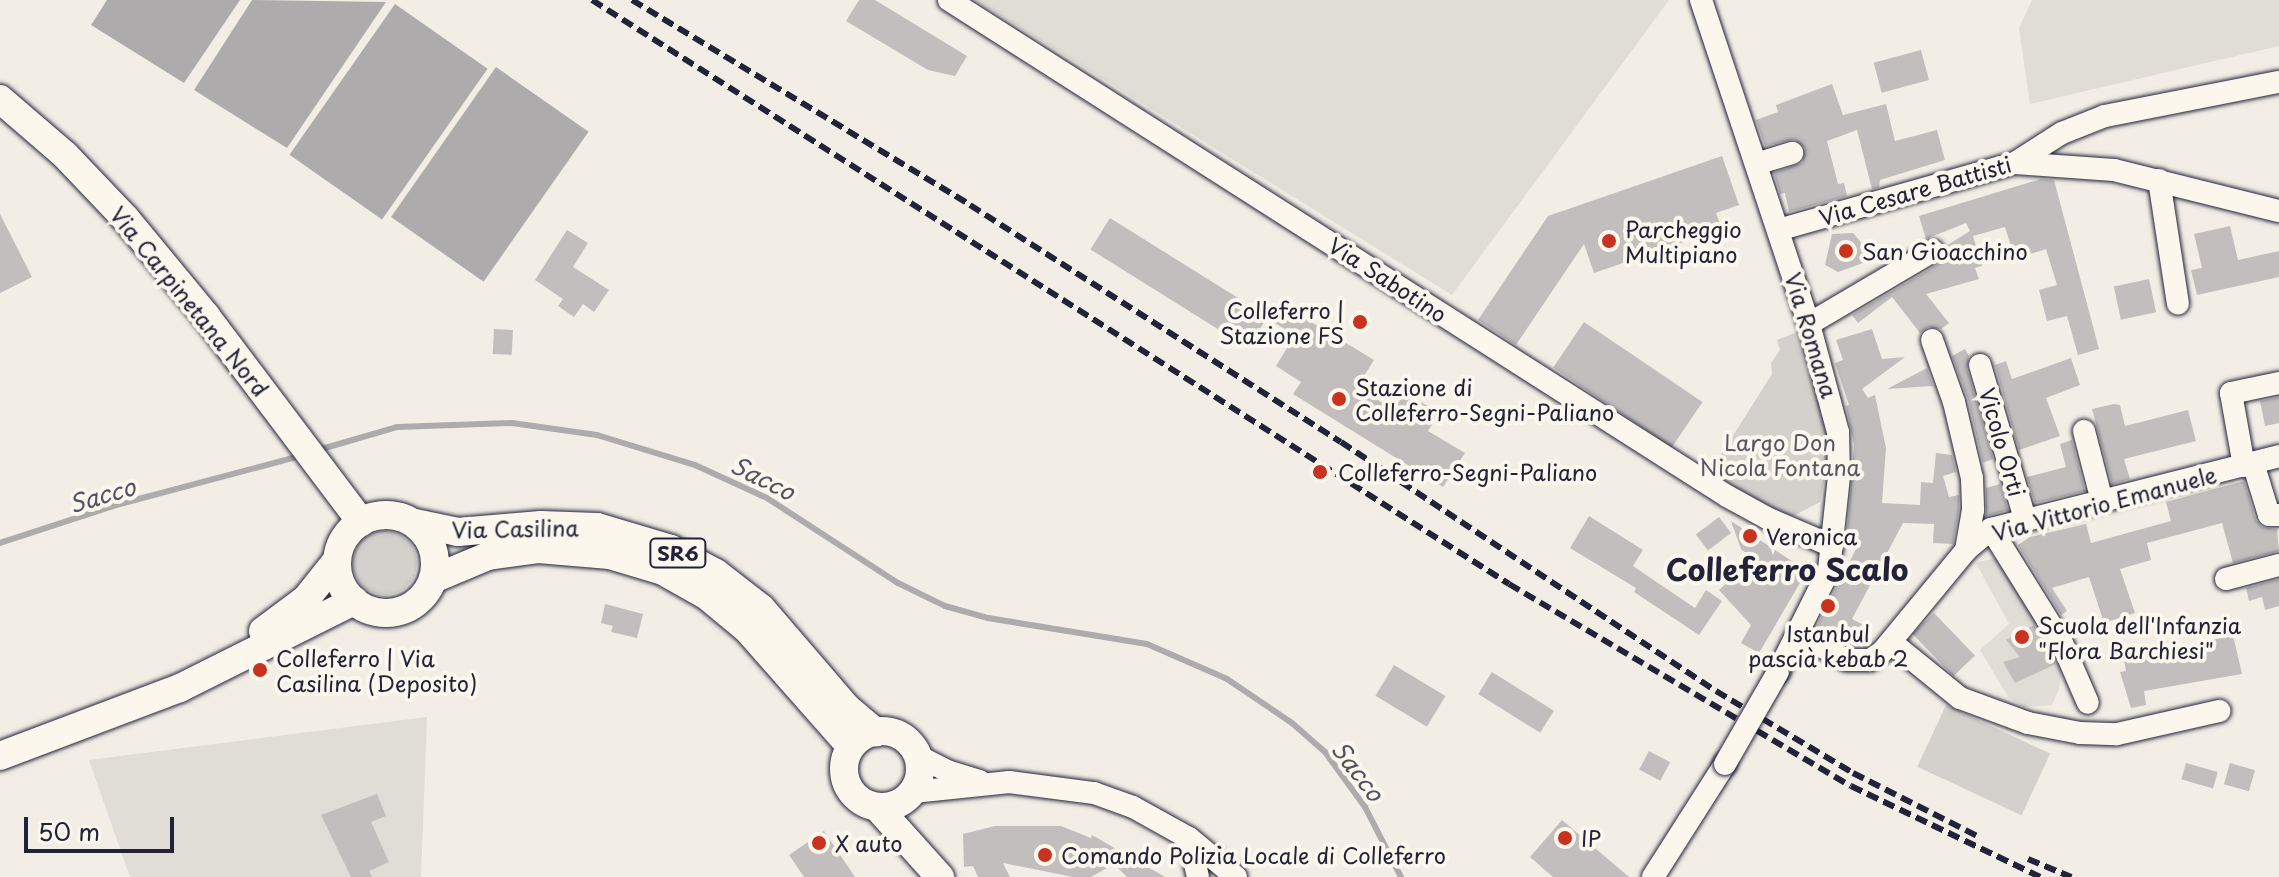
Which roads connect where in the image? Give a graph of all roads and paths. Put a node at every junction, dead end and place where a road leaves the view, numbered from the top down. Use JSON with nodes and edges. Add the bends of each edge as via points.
{"nodes":[{"id":1,"x":949,"y":0,"type":"edge"},
{"id":2,"x":1701,"y":0,"type":"edge"},
{"id":3,"x":2279,"y":82,"type":"edge"},
{"id":4,"x":0,"y":99,"type":"edge"},
{"id":5,"x":1792,"y":153,"type":"dead end"},
{"id":6,"x":2015,"y":163,"type":"junction"},
{"id":7,"x":1756,"y":164,"type":"junction"},
{"id":8,"x":2159,"y":180,"type":"junction"},
{"id":9,"x":2279,"y":211,"type":"edge"},
{"id":10,"x":1778,"y":230,"type":"junction"},
{"id":11,"x":1933,"y":251,"type":"dead end"},
{"id":12,"x":2178,"y":304,"type":"dead end"},
{"id":13,"x":1809,"y":324,"type":"junction"},
{"id":14,"x":1932,"y":340,"type":"dead end"},
{"id":15,"x":1980,"y":365,"type":"dead end"},
{"id":16,"x":2279,"y":383,"type":"edge"},
{"id":17,"x":2084,"y":431,"type":"dead end"},
{"id":18,"x":2279,"y":456,"type":"edge"},
{"id":19,"x":2249,"y":464,"type":"junction"},
{"id":20,"x":2102,"y":501,"type":"junction"},
{"id":21,"x":2279,"y":515,"type":"edge"},
{"id":22,"x":2025,"y":519,"type":"junction"},
{"id":23,"x":361,"y":522,"type":"junction"},
{"id":24,"x":415,"y":523,"type":"junction"},
{"id":25,"x":1991,"y":529,"type":"junction"},
{"id":26,"x":1832,"y":546,"type":"junction"},
{"id":27,"x":1966,"y":550,"type":"junction"},
{"id":28,"x":337,"y":560,"type":"junction"},
{"id":29,"x":2279,"y":565,"type":"edge"},
{"id":30,"x":433,"y":579,"type":"junction"},
{"id":31,"x":2226,"y":579,"type":"dead end"},
{"id":32,"x":354,"y":601,"type":"junction"},
{"id":33,"x":1798,"y":634,"type":"junction"},
{"id":34,"x":1891,"y":642,"type":"junction"},
{"id":35,"x":2088,"y":703,"type":"dead end"},
{"id":36,"x":2219,"y":711,"type":"dead end"},
{"id":37,"x":92,"y":720,"type":"junction"},
{"id":38,"x":876,"y":732,"type":"junction"},
{"id":39,"x":851,"y":747,"type":"junction"},
{"id":40,"x":0,"y":756,"type":"edge"},
{"id":41,"x":918,"y":756,"type":"junction"},
{"id":42,"x":985,"y":782,"type":"junction"},
{"id":43,"x":910,"y":795,"type":"junction"},
{"id":44,"x":878,"y":808,"type":"junction"},
{"id":45,"x":1189,"y":838,"type":"junction"},
{"id":46,"x":937,"y":872,"type":"edge"},
{"id":47,"x":1198,"y":877,"type":"edge"},
{"id":48,"x":1236,"y":877,"type":"edge"},
{"id":49,"x":1653,"y":877,"type":"edge"}],
"edges":[{"from":1,"to":26,"type":"street","name":"Via Sabotino","via":[[1717,490]]},
{"from":2,"to":7,"type":"street","name":"Via Romana"},
{"from":3,"to":6,"type":"street","name":"Via Cesare Battisti","via":[[2097,118]]},
{"from":4,"to":23,"type":"main road","name":"Via Carpinetana Nord","via":[[116,208],[197,305]]},
{"from":5,"to":7,"type":"street"},
{"from":6,"to":8,"type":"street","via":[[2092,166]]},
{"from":6,"to":10,"type":"street","name":"Via Cesare Battisti"},
{"from":7,"to":10,"type":"street","name":"Via Romana"},
{"from":8,"to":9,"type":"street"},
{"from":8,"to":12,"type":"street"},
{"from":10,"to":13,"type":"street","name":"Via Romana"},
{"from":11,"to":13,"type":"street"},
{"from":13,"to":26,"type":"street","name":"Via Romana","via":[[1839,441]]},
{"from":14,"to":27,"type":"street","via":[[1972,478]]},
{"from":15,"to":22,"type":"street","name":"Vicolo Orti"},
{"from":16,"to":19,"type":"street","via":[[2231,393]]},
{"from":17,"to":20,"type":"street"},
{"from":18,"to":19,"type":"street","name":"Via Vittorio Emanuele"},
{"from":19,"to":20,"type":"street","name":"Via Vittorio Emanuele"},
{"from":19,"to":21,"type":"street","via":[[2269,515]]},
{"from":20,"to":22,"type":"street","name":"Via Vittorio Emanuele"},
{"from":22,"to":25,"type":"street","name":"Via Vittorio Emanuele"},
{"from":23,"to":24,"type":"main road","via":[[388,514]]},
{"from":23,"to":28,"type":"main road","via":[[349,532]]},
{"from":24,"to":30,"type":"main road","via":[[433,548]]},
{"from":24,"to":38,"type":"main road","name":"Via Casilina","number":"SR6","via":[[458,532],[541,525],[597,527],[671,549],[716,573],[761,608],[847,708]]},
{"from":25,"to":27,"type":"street","name":"Via Vittorio Emanuele"},
{"from":25,"to":35,"type":"street","via":[[2062,643]]},
{"from":26,"to":33,"type":"street","name":"Via Romana","via":[[1823,587]]},
{"from":27,"to":34,"type":"street","name":"Via Vittorio Emanuele"},
{"from":28,"to":32,"type":"main road","via":[[344,590]]},
{"from":28,"to":37,"type":"main road","via":[[316,589],[276,623]]},
{"from":29,"to":31,"type":"street"},
{"from":30,"to":32,"type":"main road","via":[[413,605],[397,612],[382,613]]},
{"from":30,"to":39,"type":"main road","name":"Via Casilina","number":"SR6","via":[[488,556],[538,549],[601,553],[663,571],[707,596],[747,629]]},
{"from":32,"to":37,"type":"main road","via":[[180,688]]},
{"from":33,"to":34,"type":"street","name":"Via Vittorio Emanuele","via":[[1853,662],[1877,656]]},
{"from":33,"to":49,"type":"street","name":"Via Romana","bridge":true},
{"from":34,"to":36,"type":"street","via":[[1960,698],[2028,723],[2117,734]]},
{"from":37,"to":40,"type":"main road"},
{"from":38,"to":39,"type":"main road"},
{"from":38,"to":41,"type":"main road","name":"Via Casilina","number":"SR6","via":[[906,739]]},
{"from":39,"to":44,"type":"main road","via":[[844,772],[847,785],[855,796]]},
{"from":41,"to":42,"type":"street"},
{"from":41,"to":43,"type":"main road","via":[[921,768]]},
{"from":42,"to":43,"type":"street"},
{"from":42,"to":45,"type":"street","via":[[1025,782],[1094,793],[1133,807]]},
{"from":43,"to":44,"type":"main road"},
{"from":43,"to":46,"type":"main road"},
{"from":44,"to":46,"type":"main road"},
{"from":45,"to":47,"type":"street"},
{"from":45,"to":48,"type":"street"}]}
